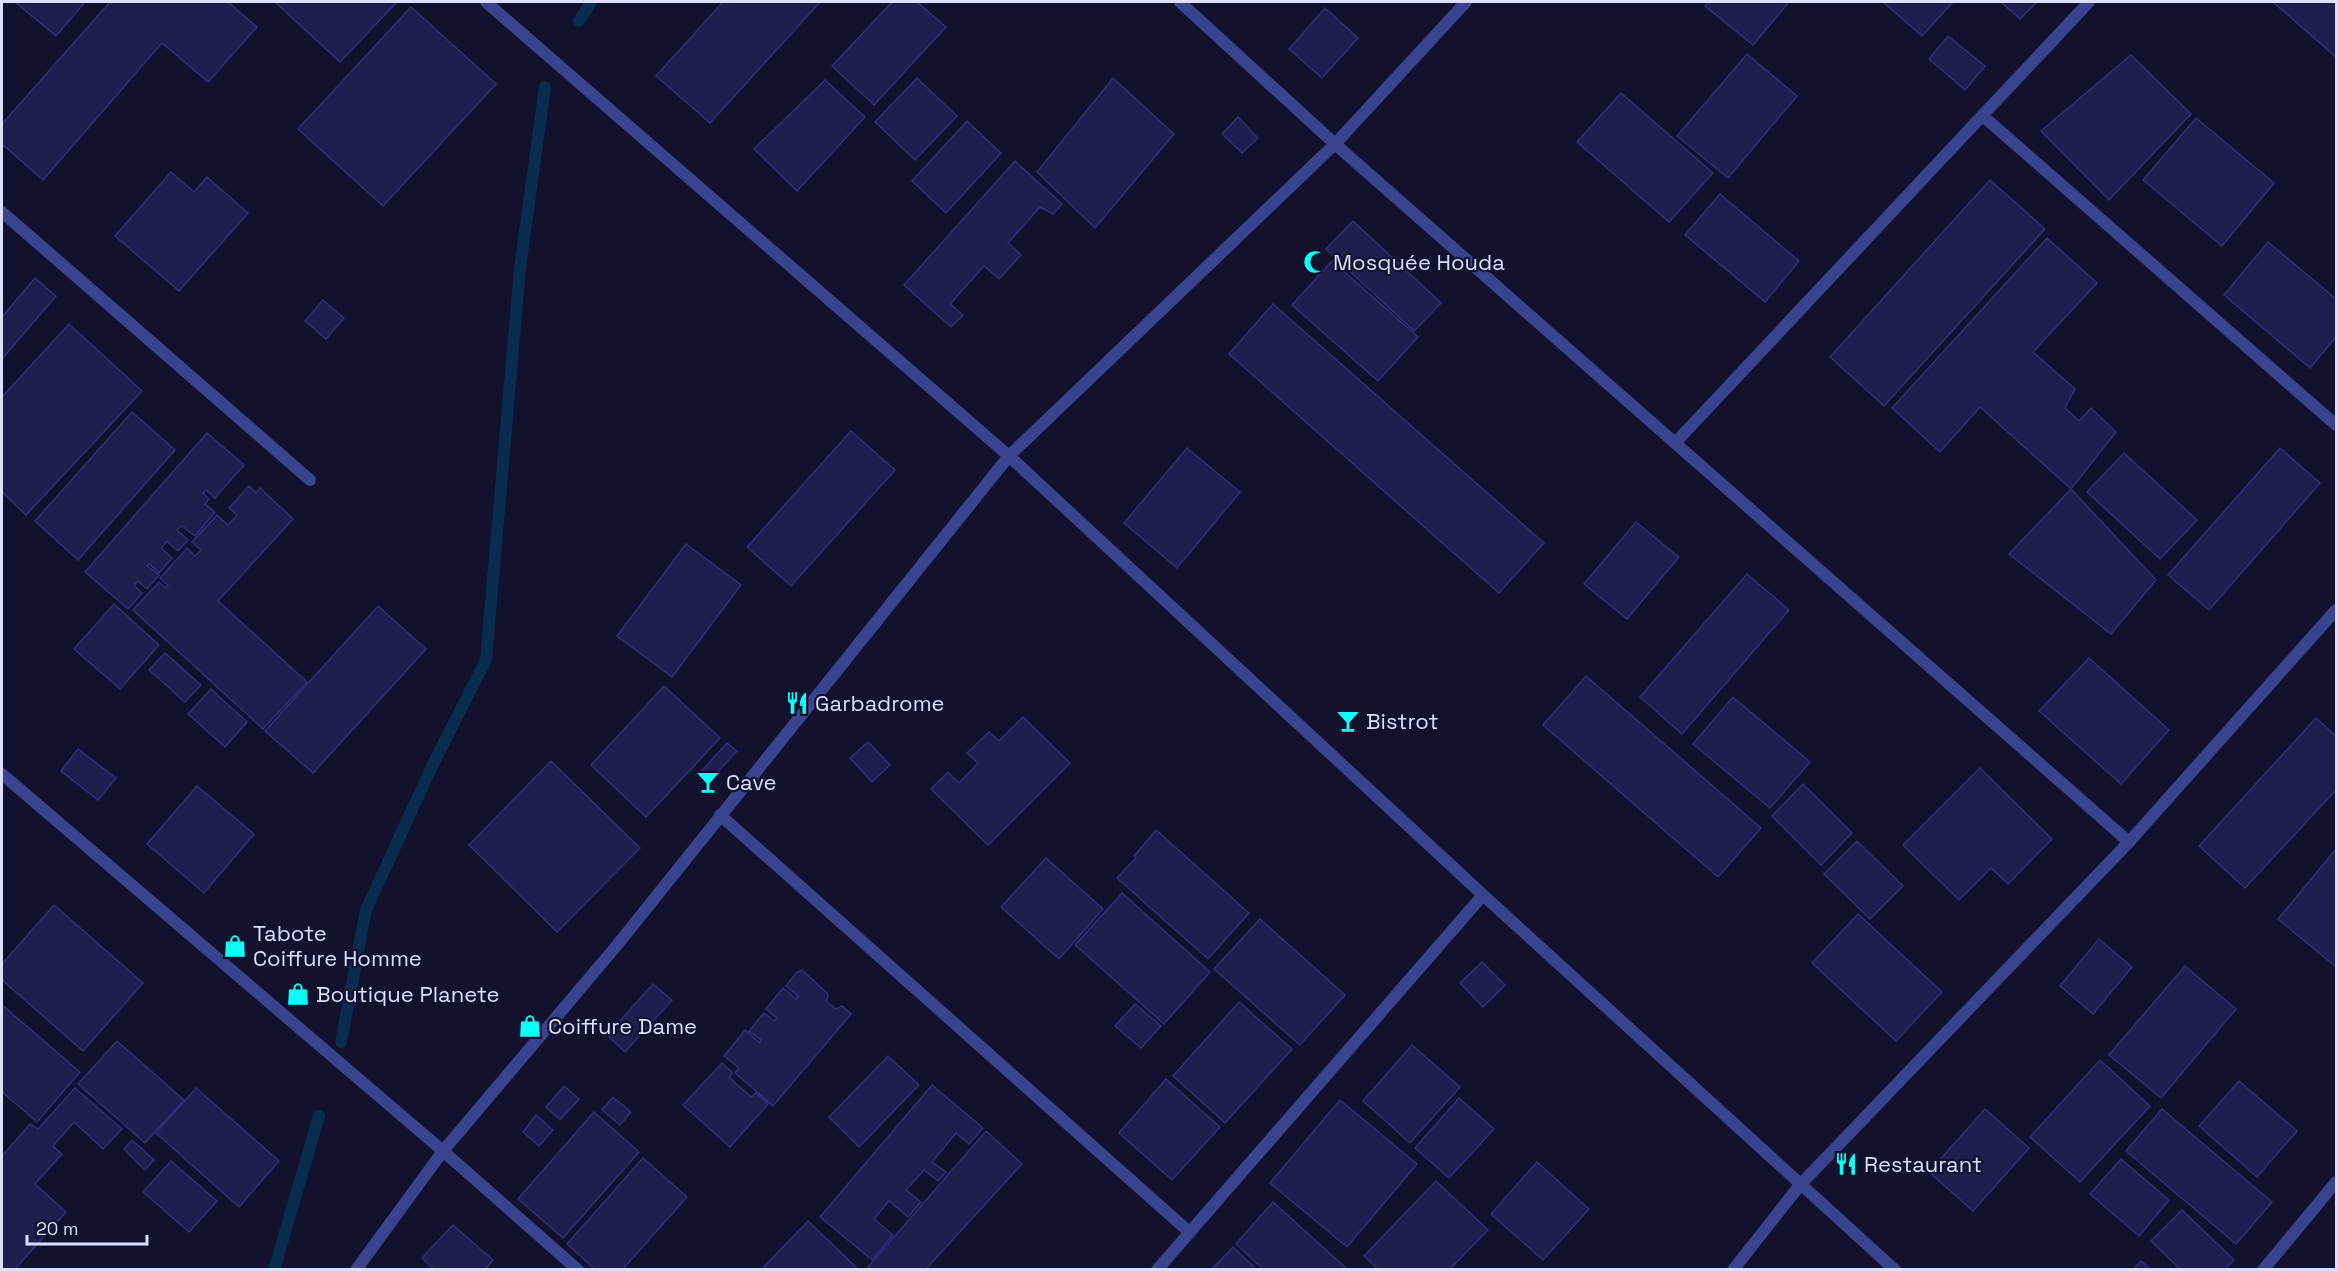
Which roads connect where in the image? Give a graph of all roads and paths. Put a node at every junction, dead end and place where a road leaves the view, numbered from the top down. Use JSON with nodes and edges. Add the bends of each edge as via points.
{"nodes":[{"id":1,"x":486,"y":2,"type":"edge"},
{"id":2,"x":1180,"y":2,"type":"edge"},
{"id":3,"x":1466,"y":2,"type":"edge"},
{"id":4,"x":2089,"y":2,"type":"edge"},
{"id":5,"x":1983,"y":116,"type":"junction"},
{"id":6,"x":1335,"y":144,"type":"junction"},
{"id":7,"x":2,"y":212,"type":"edge"},
{"id":8,"x":2337,"y":425,"type":"edge"},
{"id":9,"x":1674,"y":443,"type":"junction"},
{"id":10,"x":1010,"y":456,"type":"junction"},
{"id":11,"x":310,"y":480,"type":"dead end"},
{"id":12,"x":2337,"y":610,"type":"edge"},
{"id":13,"x":2,"y":774,"type":"edge"},
{"id":14,"x":720,"y":815,"type":"junction"},
{"id":15,"x":2129,"y":842,"type":"junction"},
{"id":16,"x":1483,"y":895,"type":"junction"},
{"id":17,"x":443,"y":1150,"type":"junction"},
{"id":18,"x":2337,"y":1182,"type":"edge"},
{"id":19,"x":1800,"y":1185,"type":"junction"},
{"id":20,"x":1188,"y":1232,"type":"junction"},
{"id":21,"x":356,"y":1269,"type":"edge"},
{"id":22,"x":578,"y":1269,"type":"edge"},
{"id":23,"x":1157,"y":1269,"type":"edge"},
{"id":24,"x":1733,"y":1269,"type":"edge"},
{"id":25,"x":1895,"y":1269,"type":"edge"},
{"id":26,"x":2262,"y":1269,"type":"edge"}],
"edges":[{"from":1,"to":10,"type":"street"},
{"from":2,"to":6,"type":"street"},
{"from":3,"to":6,"type":"street"},
{"from":4,"to":5,"type":"street"},
{"from":5,"to":8,"type":"street"},
{"from":5,"to":9,"type":"street"},
{"from":6,"to":9,"type":"street"},
{"from":6,"to":10,"type":"street"},
{"from":7,"to":11,"type":"street"},
{"from":9,"to":15,"type":"street"},
{"from":10,"to":14,"type":"street"},
{"from":10,"to":16,"type":"street"},
{"from":12,"to":15,"type":"street"},
{"from":13,"to":17,"type":"street"},
{"from":14,"to":17,"type":"street","via":[[618,944]]},
{"from":14,"to":20,"type":"street"},
{"from":15,"to":19,"type":"street"},
{"from":16,"to":19,"type":"street"},
{"from":16,"to":20,"type":"street"},
{"from":17,"to":21,"type":"street"},
{"from":17,"to":22,"type":"street"},
{"from":18,"to":26,"type":"street"},
{"from":19,"to":24,"type":"street"},
{"from":19,"to":25,"type":"street"},
{"from":20,"to":23,"type":"street"}]}
